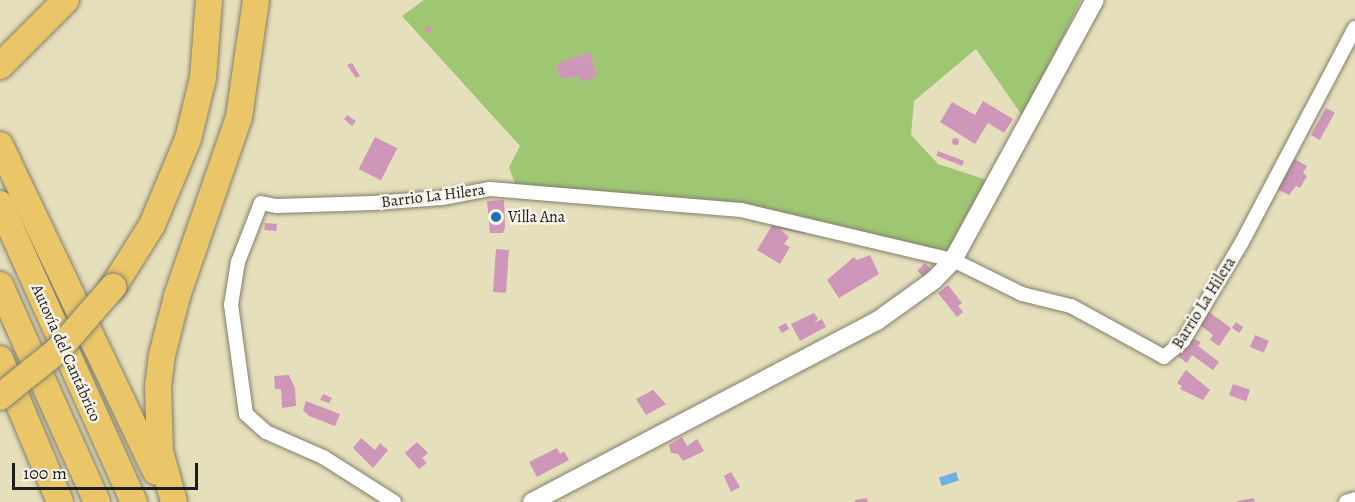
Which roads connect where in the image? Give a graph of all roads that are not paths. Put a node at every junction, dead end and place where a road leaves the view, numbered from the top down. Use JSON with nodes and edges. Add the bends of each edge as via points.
{"nodes":[{"id":1,"x":66,"y":0,"type":"edge"},
{"id":2,"x":210,"y":0,"type":"edge"},
{"id":3,"x":256,"y":0,"type":"edge"},
{"id":4,"x":1095,"y":0,"type":"edge"},
{"id":5,"x":1355,"y":28,"type":"edge"},
{"id":6,"x":0,"y":66,"type":"edge"},
{"id":7,"x":0,"y":145,"type":"edge"},
{"id":8,"x":0,"y":204,"type":"edge"},
{"id":9,"x":953,"y":260,"type":"junction"},
{"id":10,"x":0,"y":285,"type":"edge"},
{"id":11,"x":0,"y":358,"type":"edge"},
{"id":12,"x":0,"y":397,"type":"edge"},
{"id":13,"x":1355,"y":499,"type":"edge"},
{"id":14,"x":60,"y":502,"type":"edge"},
{"id":15,"x":97,"y":502,"type":"edge"},
{"id":16,"x":134,"y":502,"type":"edge"},
{"id":17,"x":172,"y":502,"type":"edge"},
{"id":18,"x":394,"y":502,"type":"edge"},
{"id":19,"x":532,"y":502,"type":"edge"},
{"id":20,"x":1346,"y":502,"type":"edge"}],
"edges":[{"from":1,"to":6,"type":"highway"},
{"from":2,"to":12,"type":"highway","bridge":true,"via":[[203,78],[188,139],[152,225],[113,287],[58,350]]},
{"from":3,"to":17,"type":"highway","via":[[239,117],[177,296],[162,355],[158,387],[160,452]]},
{"from":4,"to":9,"type":"street"},
{"from":5,"to":9,"type":"street","name":"Barrio La Hilera","via":[[1300,135],[1183,341],[1164,357],[1071,306],[1022,294]]},
{"from":7,"to":17,"type":"highway"},
{"from":8,"to":16,"type":"highway","name":"Autovía del Cantábrico"},
{"from":9,"to":18,"type":"street","name":"Barrio La Hilera","via":[[741,210],[694,205],[490,189],[442,198],[373,203],[261,203],[238,262],[231,304],[246,414],[266,432],[323,457]]},
{"from":9,"to":19,"type":"street","via":[[911,298],[877,321]]},
{"from":10,"to":15,"type":"highway","name":"Autovía del Cantábrico"},
{"from":11,"to":14,"type":"highway"},
{"from":13,"to":20,"type":"street"}]}
